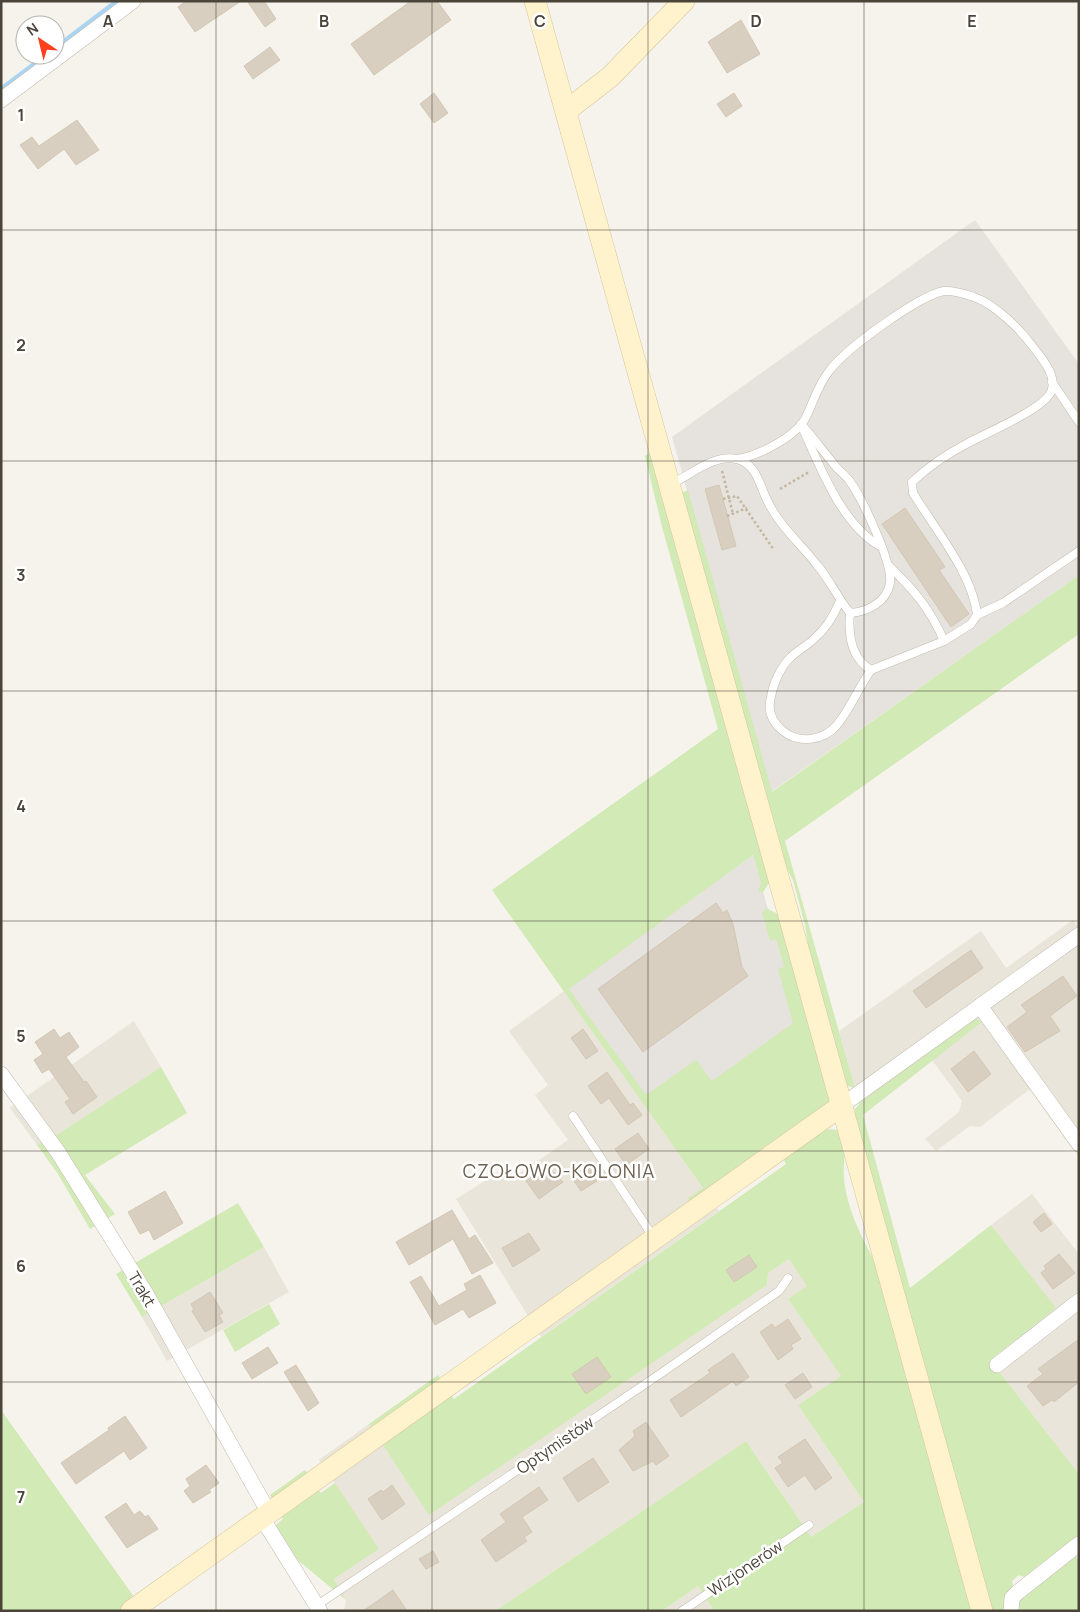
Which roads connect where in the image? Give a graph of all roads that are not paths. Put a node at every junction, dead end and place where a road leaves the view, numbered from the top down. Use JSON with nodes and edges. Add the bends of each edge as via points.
{"nodes":[{"id":1,"x":133,"y":1,"type":"edge"},
{"id":2,"x":535,"y":1,"type":"edge"},
{"id":3,"x":684,"y":1,"type":"edge"},
{"id":4,"x":1,"y":100,"type":"edge"},
{"id":5,"x":566,"y":111,"type":"junction"},
{"id":6,"x":1052,"y":382,"type":"junction"},
{"id":7,"x":1079,"y":422,"type":"edge"},
{"id":8,"x":801,"y":424,"type":"junction"},
{"id":9,"x":737,"y":459,"type":"junction"},
{"id":10,"x":669,"y":485,"type":"junction"},
{"id":11,"x":880,"y":546,"type":"junction"},
{"id":12,"x":1079,"y":551,"type":"edge"},
{"id":13,"x":888,"y":565,"type":"junction"},
{"id":14,"x":840,"y":601,"type":"junction"},
{"id":15,"x":850,"y":613,"type":"junction"},
{"id":16,"x":978,"y":615,"type":"junction"},
{"id":17,"x":944,"y":641,"type":"junction"},
{"id":18,"x":870,"y":670,"type":"junction"},
{"id":19,"x":1079,"y":935,"type":"edge"},
{"id":20,"x":980,"y":1006,"type":"junction"},
{"id":21,"x":1,"y":1074,"type":"edge"},
{"id":22,"x":841,"y":1106,"type":"junction"},
{"id":23,"x":573,"y":1116,"type":"dead end"},
{"id":24,"x":1079,"y":1144,"type":"edge"},
{"id":25,"x":656,"y":1240,"type":"junction"},
{"id":26,"x":788,"y":1278,"type":"dead end"},
{"id":27,"x":1079,"y":1301,"type":"edge"},
{"id":28,"x":997,"y":1365,"type":"dead end"},
{"id":29,"x":265,"y":1515,"type":"junction"},
{"id":30,"x":809,"y":1525,"type":"dead end"},
{"id":31,"x":1079,"y":1544,"type":"edge"},
{"id":32,"x":318,"y":1608,"type":"edge"},
{"id":33,"x":131,"y":1611,"type":"edge"},
{"id":34,"x":682,"y":1611,"type":"edge"},
{"id":35,"x":982,"y":1611,"type":"edge"},
{"id":36,"x":1011,"y":1611,"type":"edge"}],
"edges":[{"from":1,"to":4,"type":"street"},
{"from":2,"to":5,"type":"main road"},
{"from":3,"to":5,"type":"main road","via":[[610,77]]},
{"from":5,"to":10,"type":"main road"},
{"from":6,"to":7,"type":"lane"},
{"from":6,"to":8,"type":"lane","via":[[1049,370],[1037,351],[1009,322],[977,298],[945,291],[924,298],[843,357],[817,390]]},
{"from":6,"to":16,"type":"lane","via":[[1051,392],[1043,400],[926,468],[912,482],[913,493],[966,580]]},
{"from":8,"to":9,"type":"lane","via":[[765,451]]},
{"from":8,"to":11,"type":"lane","via":[[849,480],[864,505]]},
{"from":8,"to":11,"type":"lane","via":[[820,466],[858,529]]},
{"from":9,"to":10,"type":"lane","via":[[706,464]]},
{"from":9,"to":14,"type":"lane","via":[[750,465],[773,510],[817,565]]},
{"from":10,"to":22,"type":"main road"},
{"from":11,"to":13,"type":"lane"},
{"from":12,"to":16,"type":"lane","via":[[1003,604]]},
{"from":13,"to":15,"type":"lane","via":[[890,582],[884,596],[862,612]]},
{"from":13,"to":17,"type":"lane","via":[[917,593]]},
{"from":14,"to":15,"type":"lane"},
{"from":14,"to":18,"type":"lane","via":[[832,618],[815,639],[790,658],[783,668],[770,698],[773,722],[790,737],[814,739],[836,726]]},
{"from":15,"to":18,"type":"lane","via":[[854,654]]},
{"from":16,"to":17,"type":"lane","via":[[971,624]]},
{"from":17,"to":18,"type":"lane"},
{"from":19,"to":20,"type":"street"},
{"from":20,"to":22,"type":"street"},
{"from":20,"to":24,"type":"street"},
{"from":21,"to":29,"type":"street","name":"Trakt","via":[[58,1152],[140,1284]]},
{"from":22,"to":25,"type":"main road"},
{"from":22,"to":35,"type":"main road"},
{"from":23,"to":25,"type":"lane"},
{"from":25,"to":29,"type":"main road"},
{"from":26,"to":32,"type":"lane","name":"Optymistów","via":[[779,1291]]},
{"from":27,"to":28,"type":"street"},
{"from":29,"to":32,"type":"street","name":"Trakt"},
{"from":29,"to":33,"type":"main road"},
{"from":30,"to":34,"type":"lane","name":"Wizjonerów"},
{"from":31,"to":36,"type":"street","via":[[1018,1592],[1012,1598]]}]}
